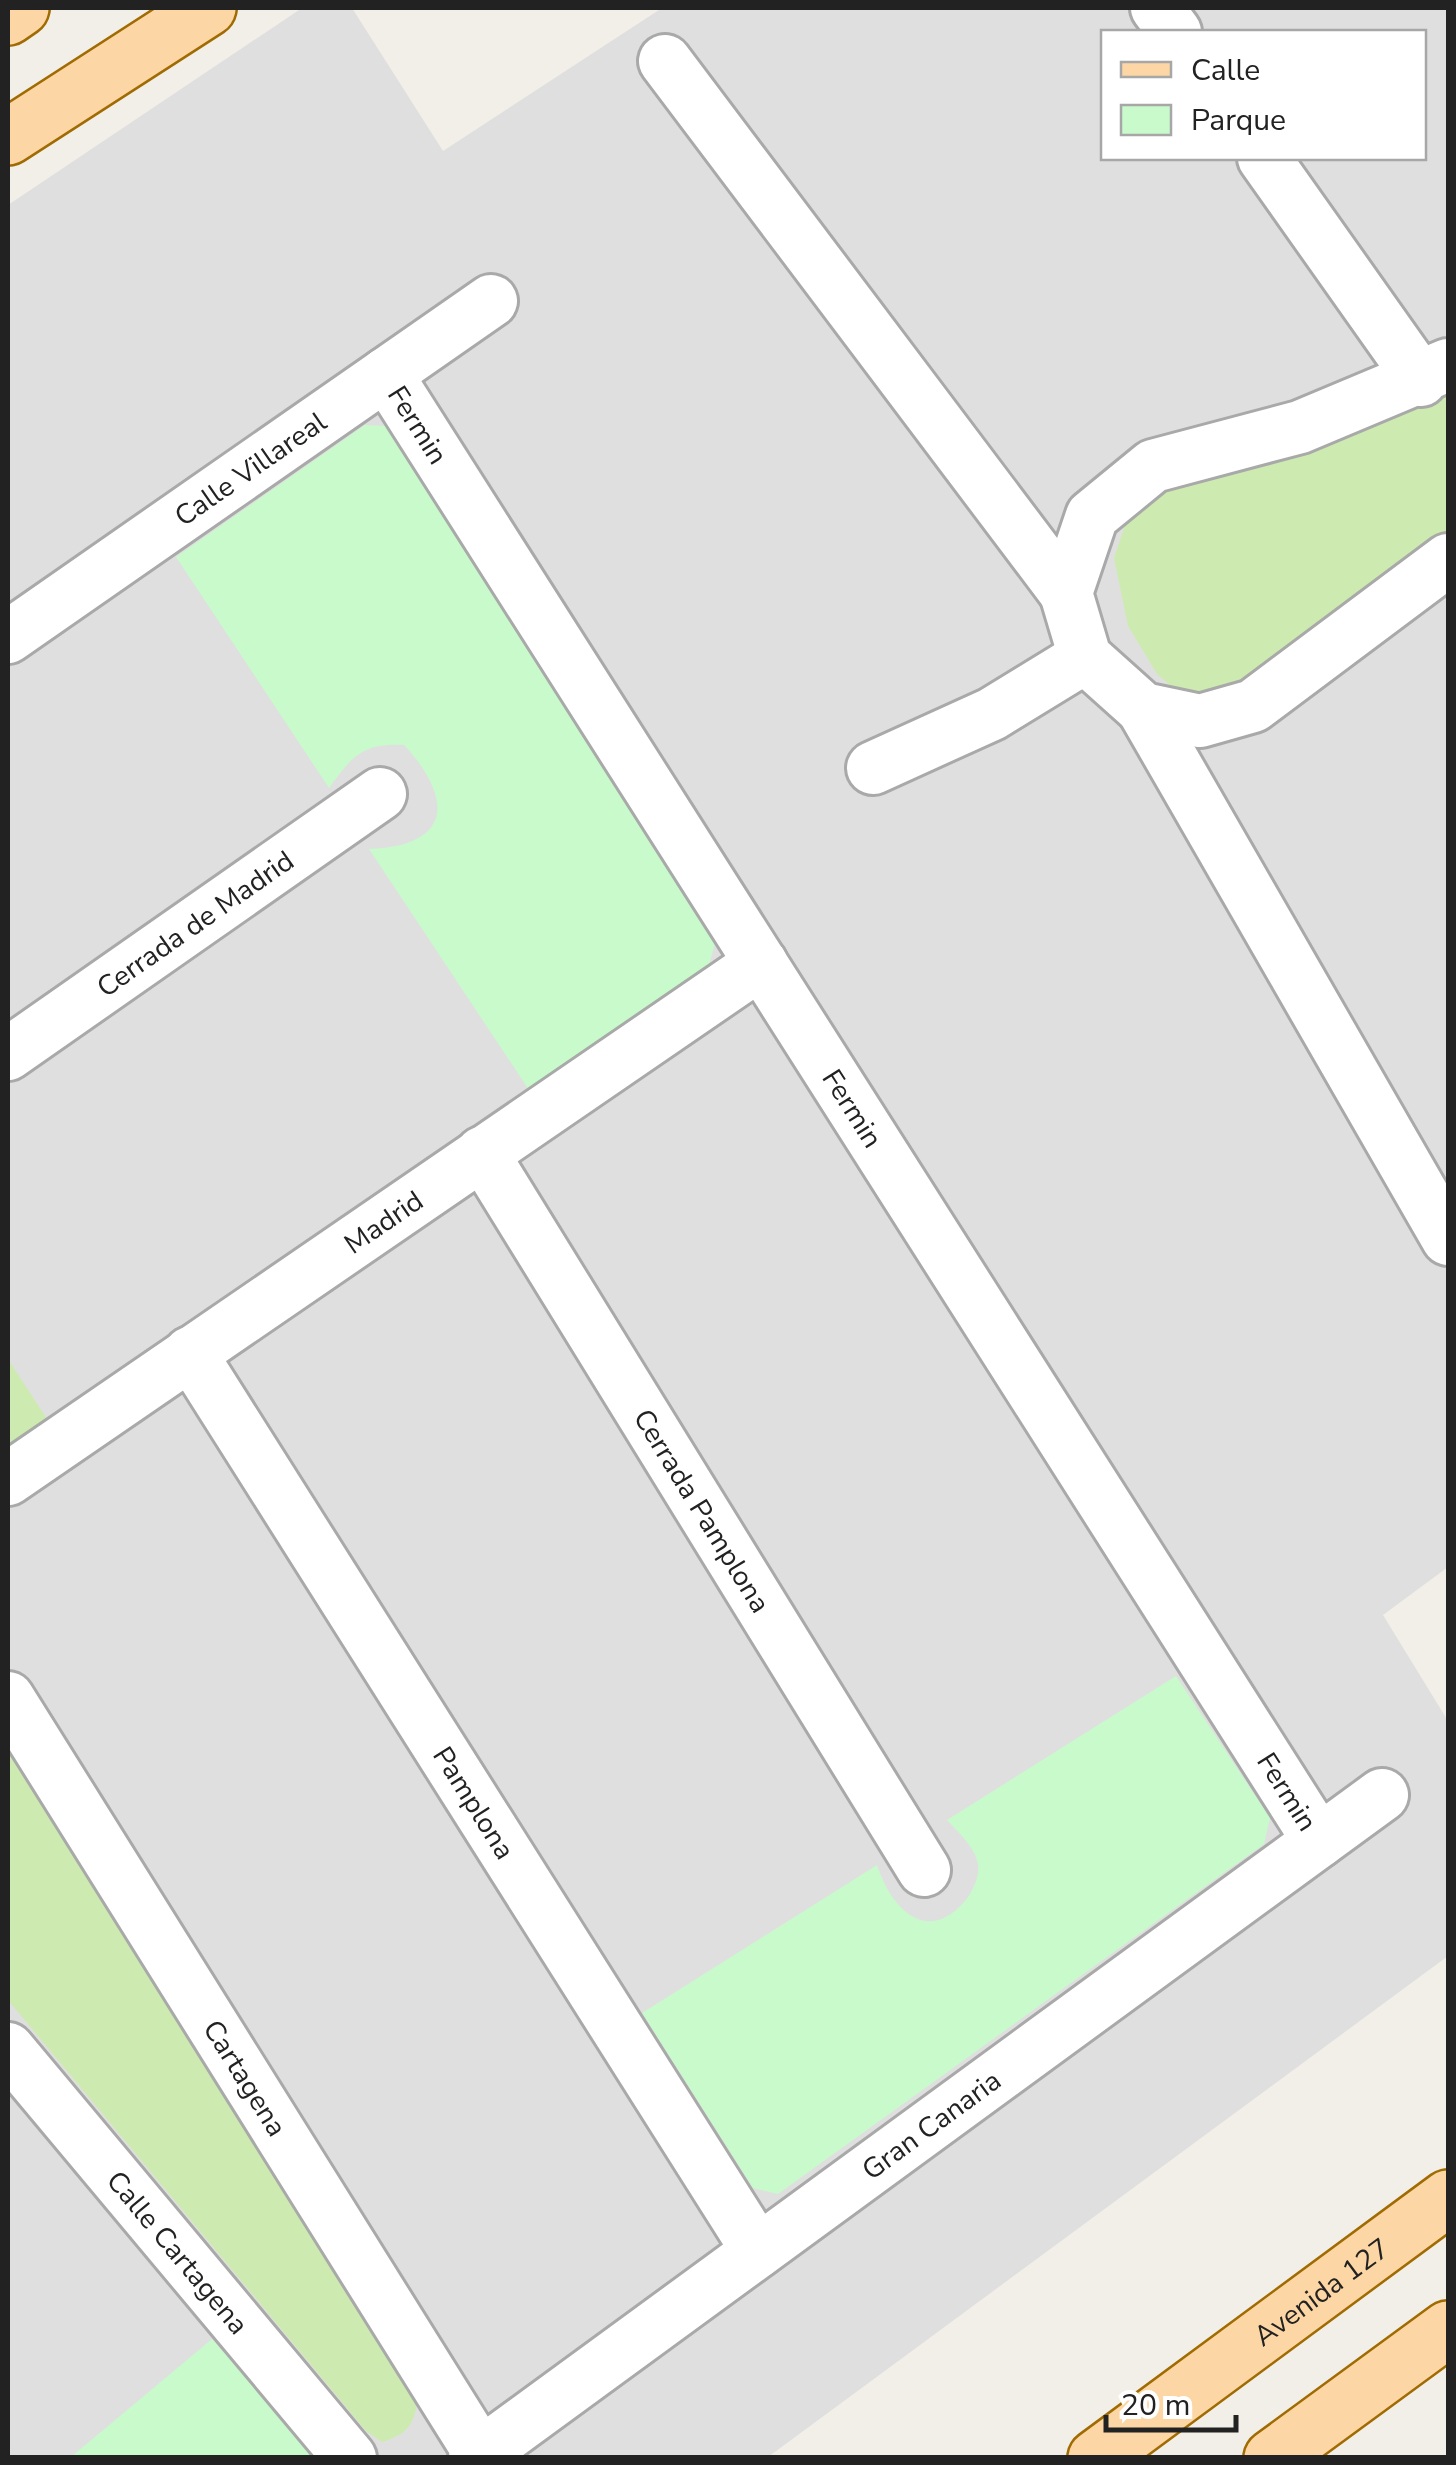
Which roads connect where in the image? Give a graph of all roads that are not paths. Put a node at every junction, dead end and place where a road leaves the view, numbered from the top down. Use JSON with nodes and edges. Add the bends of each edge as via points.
{"nodes":[{"id":1,"x":21,"y":8,"type":"edge"},
{"id":2,"x":208,"y":8,"type":"edge"},
{"id":3,"x":1158,"y":8,"type":"edge"},
{"id":4,"x":8,"y":17,"type":"edge"},
{"id":5,"x":1174,"y":30,"type":"edge"},
{"id":6,"x":665,"y":61,"type":"dead end"},
{"id":7,"x":8,"y":137,"type":"edge"},
{"id":8,"x":1266,"y":160,"type":"edge"},
{"id":9,"x":491,"y":301,"type":"dead end"},
{"id":10,"x":1435,"y":372,"type":"edge"},
{"id":11,"x":386,"y":374,"type":"junction"},
{"id":12,"x":1448,"y":560,"type":"edge"},
{"id":13,"x":1066,"y":594,"type":"junction"},
{"id":14,"x":8,"y":637,"type":"edge"},
{"id":15,"x":1085,"y":657,"type":"junction"},
{"id":16,"x":1142,"y":710,"type":"junction"},
{"id":17,"x":873,"y":768,"type":"dead end"},
{"id":18,"x":380,"y":794,"type":"dead end"},
{"id":19,"x":761,"y":962,"type":"junction"},
{"id":20,"x":8,"y":1054,"type":"edge"},
{"id":21,"x":482,"y":1153,"type":"junction"},
{"id":22,"x":1448,"y":1239,"type":"edge"},
{"id":23,"x":190,"y":1353,"type":"junction"},
{"id":24,"x":8,"y":1480,"type":"edge"},
{"id":25,"x":8,"y":1698,"type":"edge"},
{"id":26,"x":1382,"y":1795,"type":"dead end"},
{"id":27,"x":1319,"y":1841,"type":"junction"},
{"id":28,"x":924,"y":1870,"type":"dead end"},
{"id":29,"x":8,"y":2049,"type":"edge"},
{"id":30,"x":1448,"y":2198,"type":"edge"},
{"id":31,"x":758,"y":2251,"type":"junction"},
{"id":32,"x":1448,"y":2329,"type":"edge"},
{"id":33,"x":350,"y":2456,"type":"edge"},
{"id":34,"x":480,"y":2456,"type":"edge"},
{"id":35,"x":1096,"y":2458,"type":"edge"},
{"id":36,"x":1272,"y":2458,"type":"edge"}],
"edges":[{"from":1,"to":4,"type":"main road"},
{"from":2,"to":7,"type":"main road"},
{"from":3,"to":5,"type":"street"},
{"from":6,"to":13,"type":"street"},
{"from":8,"to":10,"type":"street"},
{"from":9,"to":11,"type":"street","name":"Calle Villareal"},
{"from":10,"to":13,"type":"street","via":[[1300,427],[1153,466],[1092,516]]},
{"from":11,"to":14,"type":"street","name":"Calle Villareal"},
{"from":11,"to":19,"type":"street","name":"Fermin"},
{"from":12,"to":16,"type":"street","via":[[1253,706],[1200,721]]},
{"from":13,"to":15,"type":"street"},
{"from":15,"to":16,"type":"street"},
{"from":15,"to":17,"type":"street","via":[[992,714]]},
{"from":16,"to":22,"type":"street"},
{"from":18,"to":20,"type":"street","name":"Cerrada de Madrid"},
{"from":19,"to":21,"type":"street","name":"Madrid"},
{"from":19,"to":27,"type":"street","name":"Fermin"},
{"from":21,"to":23,"type":"street","name":"Madrid"},
{"from":21,"to":28,"type":"street","name":"Cerrada Pamplona"},
{"from":23,"to":24,"type":"street","name":"Madrid"},
{"from":23,"to":31,"type":"street","name":"Pamplona"},
{"from":25,"to":34,"type":"street","name":"Cartagena"},
{"from":26,"to":27,"type":"street","name":"Gran Canaria"},
{"from":27,"to":31,"type":"street","name":"Gran Canaria"},
{"from":29,"to":33,"type":"street","name":"Calle Cartagena"},
{"from":30,"to":35,"type":"main road","name":"Avenida 127"},
{"from":31,"to":34,"type":"street","name":"Gran Canaria"},
{"from":32,"to":36,"type":"main road"}]}
